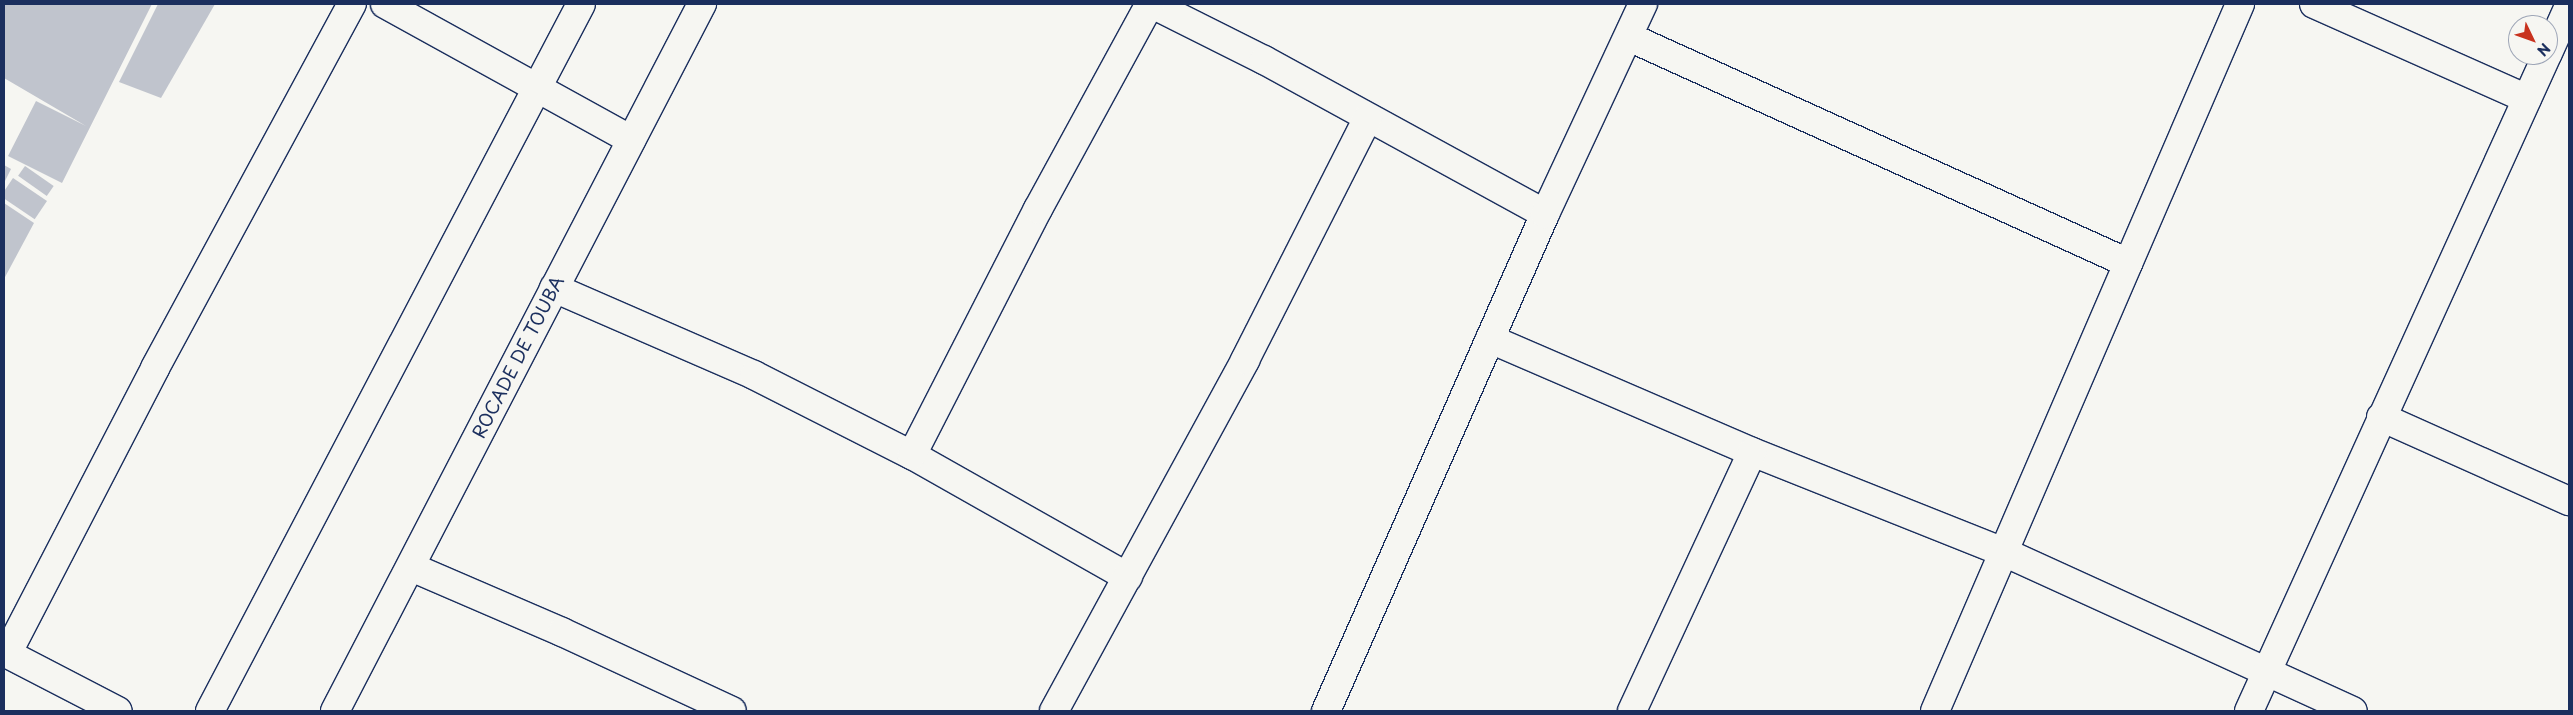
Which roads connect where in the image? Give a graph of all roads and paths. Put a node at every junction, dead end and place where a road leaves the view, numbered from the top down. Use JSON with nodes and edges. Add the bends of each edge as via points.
{"nodes":[{"id":1,"x":352,"y":4,"type":"edge"},
{"id":2,"x":385,"y":4,"type":"edge"},
{"id":3,"x":581,"y":4,"type":"edge"},
{"id":4,"x":702,"y":4,"type":"edge"},
{"id":5,"x":1151,"y":4,"type":"edge"},
{"id":6,"x":1643,"y":4,"type":"edge"},
{"id":7,"x":2240,"y":4,"type":"edge"},
{"id":8,"x":2314,"y":4,"type":"edge"},
{"id":9,"x":2569,"y":6,"type":"edge"},
{"id":10,"x":2558,"y":30,"type":"edge"},
{"id":11,"x":1629,"y":37,"type":"junction"},
{"id":12,"x":2542,"y":65,"type":"edge"},
{"id":13,"x":539,"y":87,"type":"junction"},
{"id":14,"x":2527,"y":99,"type":"junction"},
{"id":15,"x":1368,"y":118,"type":"junction"},
{"id":16,"x":631,"y":140,"type":"junction"},
{"id":17,"x":1545,"y":214,"type":"junction"},
{"id":18,"x":2128,"y":263,"type":"junction"},
{"id":19,"x":554,"y":288,"type":"junction"},
{"id":20,"x":1490,"y":339,"type":"junction"},
{"id":21,"x":2381,"y":417,"type":"junction"},
{"id":22,"x":1752,"y":452,"type":"junction"},
{"id":23,"x":912,"y":455,"type":"junction"},
{"id":24,"x":2569,"y":502,"type":"edge"},
{"id":25,"x":2006,"y":553,"type":"junction"},
{"id":26,"x":411,"y":567,"type":"junction"},
{"id":27,"x":1128,"y":577,"type":"junction"},
{"id":28,"x":5,"y":653,"type":"edge"},
{"id":29,"x":2266,"y":671,"type":"junction"},
{"id":30,"x":118,"y":711,"type":"edge"},
{"id":31,"x":210,"y":711,"type":"edge"},
{"id":32,"x":335,"y":711,"type":"edge"},
{"id":33,"x":732,"y":711,"type":"edge"},
{"id":34,"x":1054,"y":711,"type":"edge"},
{"id":35,"x":1326,"y":711,"type":"edge"},
{"id":36,"x":1632,"y":711,"type":"edge"},
{"id":37,"x":1936,"y":711,"type":"edge"},
{"id":38,"x":2250,"y":711,"type":"edge"},
{"id":39,"x":2353,"y":711,"type":"edge"}],
"edges":[{"from":1,"to":28,"type":"street"},
{"from":2,"to":13,"type":"street"},
{"from":3,"to":13,"type":"street"},
{"from":4,"to":16,"type":"street","name":"ROCADE DE TOUBA"},
{"from":5,"to":15,"type":"street","via":[[1264,60]]},
{"from":5,"to":23,"type":"street","via":[[1038,209]]},
{"from":6,"to":11,"type":"street"},
{"from":7,"to":18,"type":"street"},
{"from":8,"to":14,"type":"street"},
{"from":9,"to":10,"type":"street"},
{"from":11,"to":17,"type":"street"},
{"from":11,"to":18,"type":"street"},
{"from":12,"to":14,"type":"street"},
{"from":13,"to":16,"type":"street"},
{"from":13,"to":31,"type":"street"},
{"from":14,"to":21,"type":"street"},
{"from":15,"to":17,"type":"street"},
{"from":15,"to":27,"type":"street","via":[[1245,360]]},
{"from":16,"to":19,"type":"street","name":"ROCADE DE TOUBA"},
{"from":17,"to":20,"type":"street"},
{"from":18,"to":25,"type":"street"},
{"from":19,"to":23,"type":"street","via":[[754,375]]},
{"from":19,"to":26,"type":"street","name":"ROCADE DE TOUBA"},
{"from":20,"to":22,"type":"street"},
{"from":20,"to":35,"type":"street"},
{"from":21,"to":24,"type":"street"},
{"from":21,"to":29,"type":"street"},
{"from":22,"to":25,"type":"street"},
{"from":22,"to":36,"type":"street"},
{"from":23,"to":27,"type":"street"},
{"from":25,"to":29,"type":"street"},
{"from":25,"to":37,"type":"street"},
{"from":26,"to":32,"type":"street","name":"ROCADE DE TOUBA"},
{"from":26,"to":33,"type":"street"},
{"from":27,"to":34,"type":"street"},
{"from":28,"to":30,"type":"street"},
{"from":29,"to":38,"type":"street"},
{"from":29,"to":39,"type":"street"}]}
